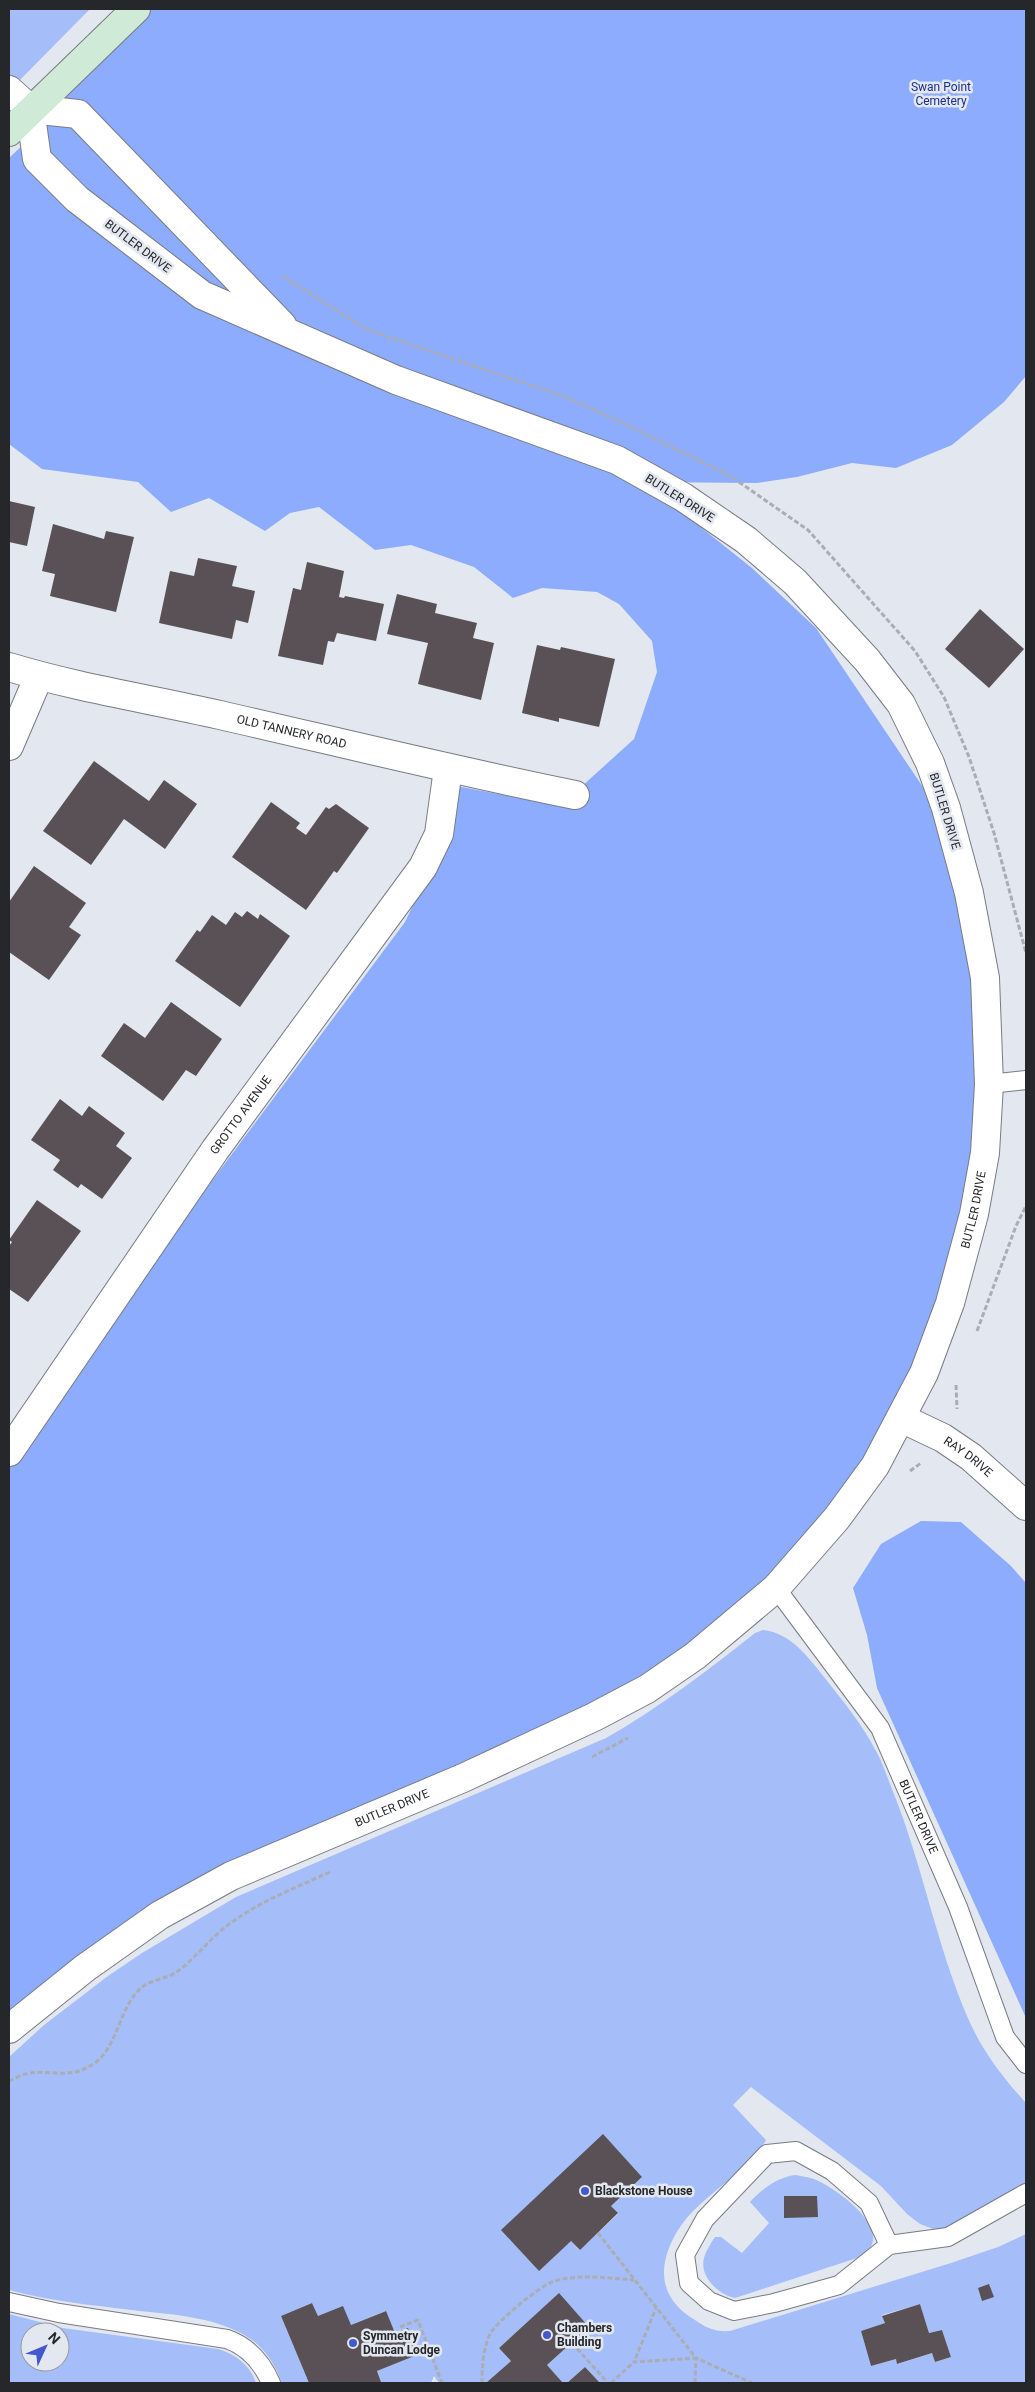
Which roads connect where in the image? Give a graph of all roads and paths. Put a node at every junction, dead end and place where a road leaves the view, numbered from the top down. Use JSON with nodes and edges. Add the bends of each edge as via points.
{"nodes":[{"id":1,"x":136,"y":9,"type":"edge"},
{"id":2,"x":9,"y":90,"type":"edge"},
{"id":3,"x":30,"y":109,"type":"junction"},
{"id":4,"x":9,"y":132,"type":"edge"},
{"id":5,"x":295,"y":337,"type":"junction"},
{"id":6,"x":9,"y":667,"type":"edge"},
{"id":7,"x":39,"y":676,"type":"junction"},
{"id":8,"x":9,"y":746,"type":"edge"},
{"id":9,"x":448,"y":769,"type":"junction"},
{"id":10,"x":575,"y":795,"type":"dead end"},
{"id":11,"x":1026,"y":1080,"type":"edge"},
{"id":12,"x":989,"y":1084,"type":"junction"},
{"id":13,"x":901,"y":1418,"type":"junction"},
{"id":14,"x":9,"y":1452,"type":"edge"},
{"id":15,"x":1026,"y":1506,"type":"edge"},
{"id":16,"x":776,"y":1588,"type":"junction"},
{"id":17,"x":9,"y":2029,"type":"edge"},
{"id":18,"x":1026,"y":2064,"type":"edge"},
{"id":19,"x":1026,"y":2193,"type":"edge"},
{"id":20,"x":598,"y":2234,"type":"dead end"},
{"id":21,"x":889,"y":2245,"type":"junction"},
{"id":22,"x":635,"y":2280,"type":"junction"},
{"id":23,"x":9,"y":2302,"type":"edge"},
{"id":24,"x":656,"y":2308,"type":"junction"},
{"id":25,"x":400,"y":2327,"type":"dead end"},
{"id":26,"x":572,"y":2343,"type":"dead end"},
{"id":27,"x":696,"y":2358,"type":"junction"},
{"id":28,"x":634,"y":2362,"type":"junction"},
{"id":29,"x":270,"y":2383,"type":"edge"},
{"id":30,"x":442,"y":2383,"type":"edge"},
{"id":31,"x":482,"y":2383,"type":"edge"},
{"id":32,"x":610,"y":2383,"type":"edge"},
{"id":33,"x":695,"y":2383,"type":"edge"},
{"id":34,"x":752,"y":2383,"type":"edge"}],
"edges":[{"from":1,"to":3,"type":"main road"},
{"from":2,"to":3,"type":"street"},
{"from":3,"to":4,"type":"main road"},
{"from":3,"to":5,"type":"street","name":"BUTLER DRIVE","via":[[78,114]]},
{"from":3,"to":5,"type":"street","name":"BUTLER DRIVE","via":[[37,159],[77,199],[202,295]]},
{"from":5,"to":12,"type":"street","name":"BUTLER DRIVE","via":[[396,380],[617,460],[683,497],[746,540],[795,582],[828,617],[867,660],[900,704],[930,763],[946,808],[985,978]]},
{"from":6,"to":7,"type":"street","name":"OLD TANNERY ROAD"},
{"from":7,"to":8,"type":"street"},
{"from":7,"to":9,"type":"street","name":"OLD TANNERY ROAD"},
{"from":9,"to":10,"type":"street","name":"OLD TANNERY ROAD"},
{"from":9,"to":14,"type":"street","name":"GROTTO AVENUE","via":[[439,834],[423,867],[215,1150]]},
{"from":11,"to":12,"type":"lane"},
{"from":12,"to":13,"type":"street","name":"BUTLER DRIVE","via":[[986,1153],[974,1214],[950,1303],[924,1373]]},
{"from":13,"to":15,"type":"street","name":"RAY DRIVE","via":[[943,1438],[971,1457]]},
{"from":13,"to":16,"type":"street","name":"BUTLER DRIVE","via":[[870,1474]]},
{"from":16,"to":17,"type":"street","name":"BUTLER DRIVE","via":[[695,1656],[647,1690],[463,1778],[231,1876],[160,1915],[85,1968]]},
{"from":16,"to":18,"type":"lane","name":"BUTLER DRIVE","via":[[880,1728],[958,1907],[1005,2037]]},
{"from":19,"to":21,"type":"lane","via":[[948,2237]]},
{"from":20,"to":22,"type":"path"},
{"from":21,"to":21,"type":"lane","via":[[839,2285],[734,2312],[709,2301],[689,2283],[685,2255],[705,2219],[767,2154],[796,2151],[832,2171],[869,2203]]},
{"from":22,"to":24,"type":"path"},
{"from":22,"to":31,"type":"path","via":[[578,2277],[540,2287],[490,2333]]},
{"from":23,"to":29,"type":"lane","via":[[59,2314],[227,2338],[254,2356]]},
{"from":24,"to":27,"type":"path"},
{"from":24,"to":28,"type":"path"},
{"from":25,"to":30,"type":"path","via":[[418,2320]]},
{"from":26,"to":32,"type":"path"},
{"from":27,"to":28,"type":"path"},
{"from":27,"to":33,"type":"path"},
{"from":27,"to":34,"type":"path"},
{"from":28,"to":32,"type":"path"}]}
